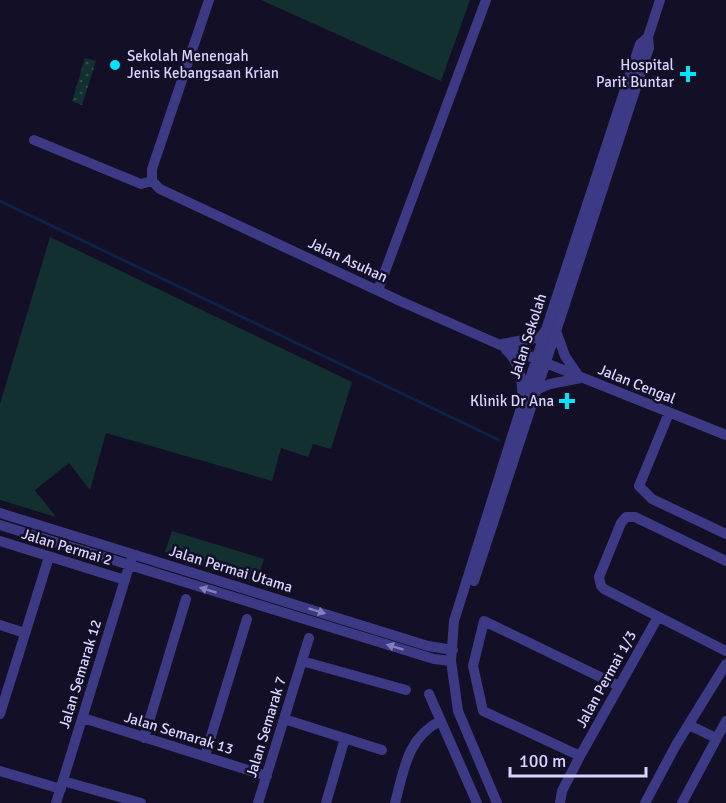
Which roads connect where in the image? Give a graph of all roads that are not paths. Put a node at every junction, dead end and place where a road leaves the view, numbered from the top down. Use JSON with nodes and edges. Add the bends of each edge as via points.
{"nodes":[{"id":1,"x":209,"y":0,"type":"edge"},
{"id":2,"x":486,"y":0,"type":"edge"},
{"id":3,"x":660,"y":0,"type":"edge"},
{"id":4,"x":34,"y":140,"type":"dead end"},
{"id":5,"x":152,"y":181,"type":"junction"},
{"id":6,"x":378,"y":291,"type":"junction"},
{"id":7,"x":551,"y":329,"type":"junction"},
{"id":8,"x":498,"y":344,"type":"junction"},
{"id":9,"x":541,"y":362,"type":"junction"},
{"id":10,"x":581,"y":378,"type":"junction"},
{"id":11,"x":536,"y":390,"type":"junction"},
{"id":12,"x":521,"y":407,"type":"junction"},
{"id":13,"x":669,"y":413,"type":"junction"},
{"id":14,"x":726,"y":435,"type":"edge"},
{"id":15,"x":0,"y":513,"type":"edge"},
{"id":16,"x":0,"y":525,"type":"edge"},
{"id":17,"x":726,"y":534,"type":"edge"},
{"id":18,"x":0,"y":542,"type":"edge"},
{"id":19,"x":49,"y":557,"type":"junction"},
{"id":20,"x":131,"y":560,"type":"junction"},
{"id":21,"x":726,"y":561,"type":"edge"},
{"id":22,"x":125,"y":580,"type":"junction"},
{"id":23,"x":186,"y":599,"type":"dead end"},
{"id":24,"x":658,"y":617,"type":"junction"},
{"id":25,"x":247,"y":619,"type":"dead end"},
{"id":26,"x":454,"y":621,"type":"junction"},
{"id":27,"x":0,"y":625,"type":"edge"},
{"id":28,"x":25,"y":633,"type":"junction"},
{"id":29,"x":309,"y":638,"type":"dead end"},
{"id":30,"x":428,"y":646,"type":"junction"},
{"id":31,"x":726,"y":651,"type":"edge"},
{"id":32,"x":452,"y":655,"type":"junction"},
{"id":33,"x":302,"y":661,"type":"junction"},
{"id":34,"x":726,"y":664,"type":"edge"},
{"id":35,"x":619,"y":686,"type":"junction"},
{"id":36,"x":406,"y":690,"type":"dead end"},
{"id":37,"x":429,"y":694,"type":"dead end"},
{"id":38,"x":0,"y":714,"type":"edge"},
{"id":39,"x":82,"y":718,"type":"junction"},
{"id":40,"x":284,"y":719,"type":"junction"},
{"id":41,"x":440,"y":721,"type":"junction"},
{"id":42,"x":726,"y":721,"type":"edge"},
{"id":43,"x":689,"y":725,"type":"junction"},
{"id":44,"x":144,"y":738,"type":"junction"},
{"id":45,"x":345,"y":738,"type":"junction"},
{"id":46,"x":716,"y":738,"type":"junction"},
{"id":47,"x":382,"y":750,"type":"dead end"},
{"id":48,"x":205,"y":756,"type":"junction"},
{"id":49,"x":580,"y":756,"type":"junction"},
{"id":50,"x":0,"y":771,"type":"edge"},
{"id":51,"x":267,"y":776,"type":"junction"},
{"id":52,"x":62,"y":785,"type":"junction"},
{"id":53,"x":56,"y":803,"type":"edge"},
{"id":54,"x":141,"y":803,"type":"edge"},
{"id":55,"x":258,"y":803,"type":"edge"},
{"id":56,"x":326,"y":803,"type":"edge"},
{"id":57,"x":395,"y":803,"type":"edge"},
{"id":58,"x":477,"y":803,"type":"edge"},
{"id":59,"x":497,"y":803,"type":"edge"},
{"id":60,"x":561,"y":803,"type":"edge"},
{"id":61,"x":645,"y":803,"type":"edge"},
{"id":62,"x":682,"y":803,"type":"edge"}],
"edges":[{"from":1,"to":5,"type":"street","via":[[152,169]]},
{"from":2,"to":6,"type":"street"},
{"from":3,"to":7,"type":"street","name":"Jalan Sekolah","via":[[648,37],[649,48]]},
{"from":4,"to":5,"type":"street","via":[[141,184]]},
{"from":5,"to":6,"type":"street","name":"Jalan Asuhan","via":[[160,189]]},
{"from":6,"to":8,"type":"street","name":"Jalan Asuhan"},
{"from":7,"to":8,"type":"street","via":[[541,337]]},
{"from":7,"to":9,"type":"street","name":"Jalan Sekolah"},
{"from":7,"to":10,"type":"street","via":[[570,366]]},
{"from":8,"to":9,"type":"street","name":"Jalan Asuhan"},
{"from":8,"to":12,"type":"street","via":[[513,356],[518,369]]},
{"from":9,"to":10,"type":"street","name":"Jalan Cengal"},
{"from":9,"to":11,"type":"street","name":"Jalan Sekolah"},
{"from":9,"to":12,"type":"street","name":"Jalan Sekolah"},
{"from":10,"to":11,"type":"street"},
{"from":10,"to":13,"type":"street","name":"Jalan Cengal"},
{"from":11,"to":32,"type":"street","name":"Jalan Sekolah"},
{"from":12,"to":26,"type":"street","name":"Jalan Sekolah"},
{"from":13,"to":14,"type":"street","name":"Jalan Cengal"},
{"from":13,"to":17,"type":"street","via":[[639,486],[652,499]]},
{"from":15,"to":20,"type":"street","name":"Jalan Permai Utama"},
{"from":16,"to":20,"type":"street","name":"Jalan Permai Utama"},
{"from":18,"to":19,"type":"street","name":"Jalan Permai 2"},
{"from":19,"to":22,"type":"street","name":"Jalan Permai 2"},
{"from":19,"to":28,"type":"street"},
{"from":20,"to":22,"type":"street","name":"Jalan Semarak 12"},
{"from":20,"to":30,"type":"street","name":"Jalan Permai Utama","one_way":true},
{"from":32,"to":20,"type":"street","name":"Jalan Permai Utama","one_way":true,"via":[[434,659]]},
{"from":21,"to":24,"type":"street","via":[[635,517],[626,517],[599,577],[601,586]]},
{"from":22,"to":39,"type":"street","name":"Jalan Semarak 12"},
{"from":23,"to":44,"type":"street"},
{"from":24,"to":31,"type":"street"},
{"from":24,"to":35,"type":"street","name":"Jalan Permai 1/3"},
{"from":25,"to":48,"type":"street"},
{"from":26,"to":30,"type":"street","via":[[448,636]]},
{"from":26,"to":32,"type":"street","name":"Jalan Sekolah"},
{"from":27,"to":28,"type":"street"},
{"from":28,"to":38,"type":"street"},
{"from":29,"to":33,"type":"street","name":"Jalan Semarak 7"},
{"from":30,"to":32,"type":"street","name":"Jalan Permai Utama"},
{"from":32,"to":59,"type":"street","name":"Jalan Sekolah","via":[[458,711]]},
{"from":33,"to":36,"type":"street"},
{"from":33,"to":40,"type":"street","name":"Jalan Semarak 7"},
{"from":34,"to":43,"type":"street"},
{"from":35,"to":49,"type":"street","name":"Jalan Permai 1/3"},
{"from":35,"to":49,"type":"street","via":[[484,621],[473,666],[483,711]]},
{"from":37,"to":41,"type":"street"},
{"from":39,"to":44,"type":"street","name":"Jalan Semarak 13"},
{"from":39,"to":52,"type":"street","name":"Jalan Semarak 12"},
{"from":40,"to":45,"type":"street"},
{"from":40,"to":51,"type":"street","name":"Jalan Semarak 7"},
{"from":41,"to":57,"type":"street","via":[[422,732],[414,743]]},
{"from":41,"to":58,"type":"street"},
{"from":42,"to":46,"type":"street"},
{"from":43,"to":46,"type":"street"},
{"from":43,"to":61,"type":"street"},
{"from":44,"to":48,"type":"street","name":"Jalan Semarak 13"},
{"from":45,"to":47,"type":"street"},
{"from":45,"to":56,"type":"street"},
{"from":46,"to":62,"type":"street"},
{"from":48,"to":51,"type":"street","name":"Jalan Semarak 13"},
{"from":49,"to":60,"type":"street","name":"Jalan Permai 1/3","via":[[562,791]]},
{"from":50,"to":52,"type":"street"},
{"from":51,"to":55,"type":"street","name":"Jalan Semarak 7"},
{"from":52,"to":53,"type":"street","name":"Jalan Semarak 12"},
{"from":52,"to":54,"type":"street"}]}
